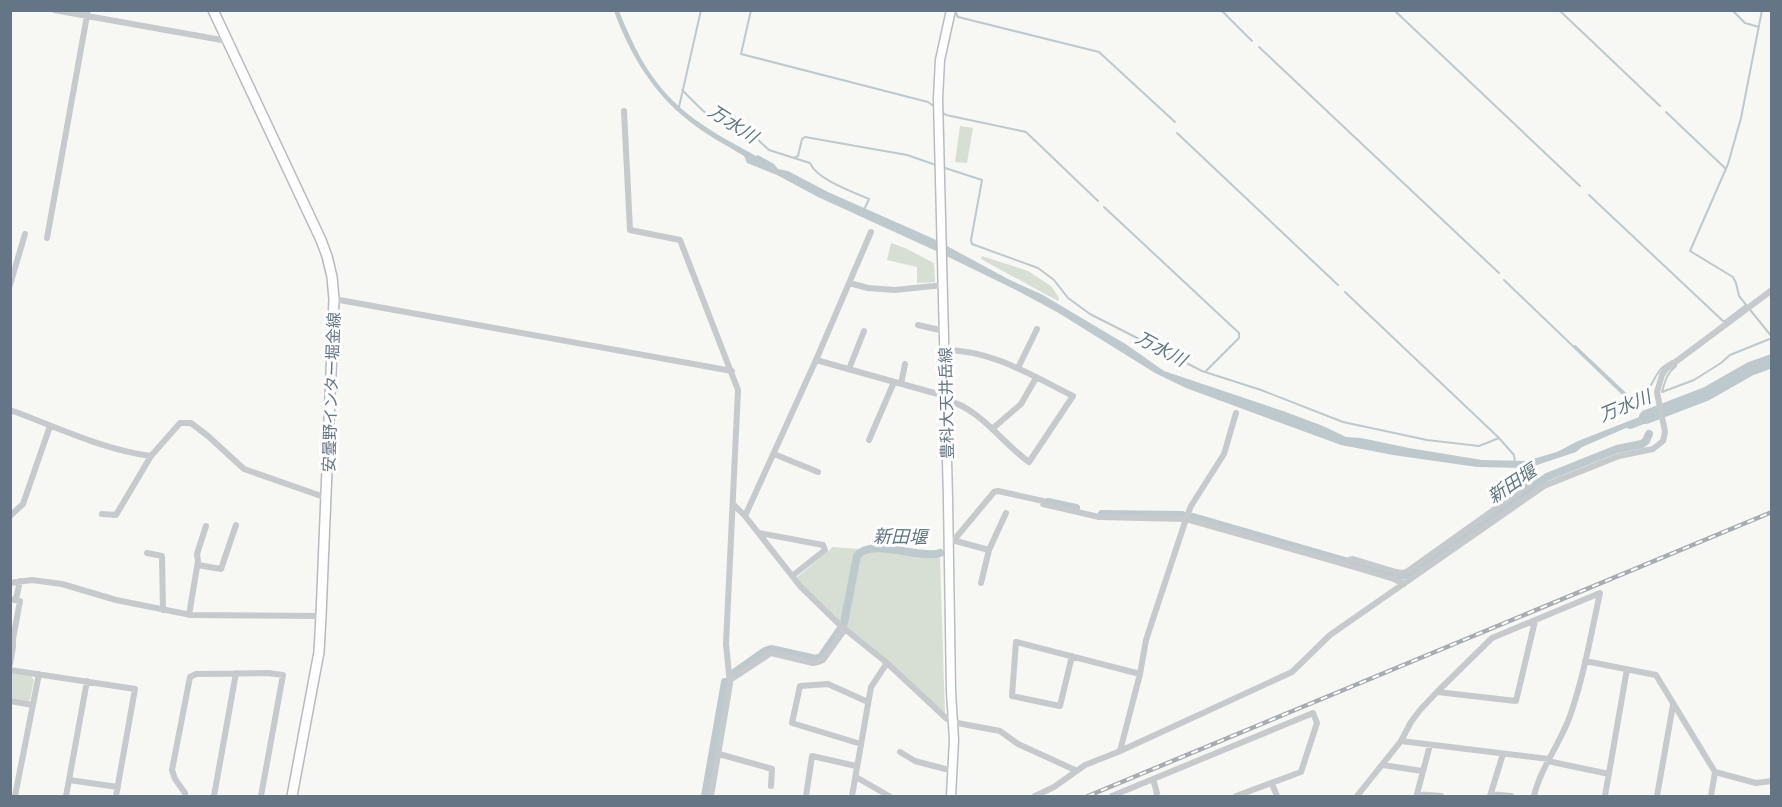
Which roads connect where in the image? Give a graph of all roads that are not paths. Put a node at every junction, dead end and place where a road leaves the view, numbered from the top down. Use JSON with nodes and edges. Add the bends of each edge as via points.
{"nodes":[{"id":1,"x":54,"y":10,"type":"edge"},
{"id":2,"x":213,"y":10,"type":"edge"},
{"id":3,"x":951,"y":10,"type":"edge"},
{"id":4,"x":87,"y":14,"type":"edge"},
{"id":5,"x":227,"y":41,"type":"junction"},
{"id":6,"x":624,"y":111,"type":"dead end"},
{"id":7,"x":871,"y":232,"type":"dead end"},
{"id":8,"x":25,"y":234,"type":"dead end"},
{"id":9,"x":47,"y":238,"type":"dead end"},
{"id":10,"x":849,"y":284,"type":"junction"},
{"id":11,"x":10,"y":285,"type":"edge"},
{"id":12,"x":943,"y":285,"type":"junction"},
{"id":13,"x":1772,"y":290,"type":"edge"},
{"id":14,"x":334,"y":298,"type":"junction"},
{"id":15,"x":918,"y":325,"type":"dead end"},
{"id":16,"x":1037,"y":329,"type":"dead end"},
{"id":17,"x":864,"y":331,"type":"dead end"},
{"id":18,"x":944,"y":331,"type":"junction"},
{"id":19,"x":944,"y":350,"type":"junction"},
{"id":20,"x":816,"y":360,"type":"junction"},
{"id":21,"x":905,"y":364,"type":"dead end"},
{"id":22,"x":1018,"y":368,"type":"junction"},
{"id":23,"x":849,"y":369,"type":"junction"},
{"id":24,"x":732,"y":371,"type":"junction"},
{"id":25,"x":1036,"y":378,"type":"junction"},
{"id":26,"x":898,"y":383,"type":"junction"},
{"id":27,"x":945,"y":398,"type":"junction"},
{"id":28,"x":10,"y":410,"type":"edge"},
{"id":29,"x":1236,"y":413,"type":"dead end"},
{"id":30,"x":50,"y":426,"type":"junction"},
{"id":31,"x":992,"y":429,"type":"junction"},
{"id":32,"x":869,"y":440,"type":"dead end"},
{"id":33,"x":774,"y":454,"type":"junction"},
{"id":34,"x":151,"y":456,"type":"junction"},
{"id":35,"x":818,"y":472,"type":"dead end"},
{"id":36,"x":1537,"y":474,"type":"dead end"},
{"id":37,"x":327,"y":498,"type":"junction"},
{"id":38,"x":733,"y":504,"type":"junction"},
{"id":39,"x":1006,"y":513,"type":"dead end"},
{"id":40,"x":102,"y":514,"type":"dead end"},
{"id":41,"x":10,"y":516,"type":"edge"},
{"id":42,"x":745,"y":516,"type":"junction"},
{"id":43,"x":1186,"y":519,"type":"junction"},
{"id":44,"x":236,"y":525,"type":"dead end"},
{"id":45,"x":206,"y":526,"type":"dead end"},
{"id":46,"x":759,"y":533,"type":"junction"},
{"id":47,"x":952,"y":540,"type":"junction"},
{"id":48,"x":989,"y":550,"type":"junction"},
{"id":49,"x":147,"y":553,"type":"dead end"},
{"id":50,"x":198,"y":566,"type":"junction"},
{"id":51,"x":792,"y":576,"type":"junction"},
{"id":52,"x":1395,"y":576,"type":"junction"},
{"id":53,"x":20,"y":581,"type":"junction"},
{"id":54,"x":10,"y":583,"type":"edge"},
{"id":55,"x":981,"y":583,"type":"dead end"},
{"id":56,"x":1404,"y":584,"type":"junction"},
{"id":57,"x":13,"y":599,"type":"edge"},
{"id":58,"x":163,"y":610,"type":"junction"},
{"id":59,"x":189,"y":615,"type":"junction"},
{"id":60,"x":321,"y":616,"type":"junction"},
{"id":61,"x":1535,"y":621,"type":"junction"},
{"id":62,"x":845,"y":629,"type":"junction"},
{"id":63,"x":1072,"y":656,"type":"junction"},
{"id":64,"x":1585,"y":661,"type":"junction"},
{"id":65,"x":887,"y":663,"type":"junction"},
{"id":66,"x":10,"y":664,"type":"edge"},
{"id":67,"x":1627,"y":669,"type":"junction"},
{"id":68,"x":10,"y":670,"type":"edge"},
{"id":69,"x":236,"y":673,"type":"junction"},
{"id":70,"x":39,"y":674,"type":"junction"},
{"id":71,"x":1140,"y":674,"type":"junction"},
{"id":72,"x":730,"y":680,"type":"junction"},
{"id":73,"x":87,"y":681,"type":"junction"},
{"id":74,"x":1437,"y":692,"type":"junction"},
{"id":75,"x":10,"y":701,"type":"edge"},
{"id":76,"x":868,"y":702,"type":"junction"},
{"id":77,"x":1674,"y":704,"type":"junction"},
{"id":78,"x":33,"y":705,"type":"junction"},
{"id":79,"x":952,"y":723,"type":"junction"},
{"id":80,"x":1401,"y":741,"type":"junction"},
{"id":81,"x":861,"y":744,"type":"junction"},
{"id":82,"x":1430,"y":745,"type":"junction"},
{"id":83,"x":1120,"y":751,"type":"junction"},
{"id":84,"x":900,"y":752,"type":"dead end"},
{"id":85,"x":718,"y":754,"type":"junction"},
{"id":86,"x":1503,"y":754,"type":"junction"},
{"id":87,"x":1549,"y":759,"type":"junction"},
{"id":88,"x":1383,"y":765,"type":"junction"},
{"id":89,"x":856,"y":766,"type":"junction"},
{"id":90,"x":1075,"y":770,"type":"junction"},
{"id":91,"x":953,"y":771,"type":"junction"},
{"id":92,"x":1422,"y":771,"type":"junction"},
{"id":93,"x":1715,"y":772,"type":"junction"},
{"id":94,"x":1608,"y":774,"type":"junction"},
{"id":95,"x":856,"y":777,"type":"junction"},
{"id":96,"x":1153,"y":779,"type":"junction"},
{"id":97,"x":69,"y":780,"type":"junction"},
{"id":98,"x":1772,"y":782,"type":"edge"},
{"id":99,"x":1272,"y":784,"type":"junction"},
{"id":100,"x":771,"y":786,"type":"dead end"},
{"id":101,"x":118,"y":787,"type":"junction"},
{"id":102,"x":187,"y":795,"type":"edge"},
{"id":103,"x":1491,"y":795,"type":"edge"},
{"id":104,"x":15,"y":796,"type":"edge"},
{"id":105,"x":66,"y":796,"type":"edge"},
{"id":106,"x":116,"y":796,"type":"edge"},
{"id":107,"x":214,"y":796,"type":"edge"},
{"id":108,"x":261,"y":796,"type":"edge"},
{"id":109,"x":292,"y":796,"type":"edge"},
{"id":110,"x":711,"y":796,"type":"edge"},
{"id":111,"x":806,"y":796,"type":"edge"},
{"id":112,"x":852,"y":796,"type":"edge"},
{"id":113,"x":889,"y":796,"type":"edge"},
{"id":114,"x":951,"y":796,"type":"edge"},
{"id":115,"x":1035,"y":796,"type":"edge"},
{"id":116,"x":1112,"y":796,"type":"edge"},
{"id":117,"x":1156,"y":796,"type":"edge"},
{"id":118,"x":1236,"y":796,"type":"edge"},
{"id":119,"x":1277,"y":796,"type":"edge"},
{"id":120,"x":1358,"y":796,"type":"edge"},
{"id":121,"x":1441,"y":796,"type":"edge"},
{"id":122,"x":1511,"y":796,"type":"edge"},
{"id":123,"x":1534,"y":796,"type":"edge"},
{"id":124,"x":1605,"y":796,"type":"edge"},
{"id":125,"x":1657,"y":796,"type":"edge"},
{"id":126,"x":1711,"y":796,"type":"edge"}],
"edges":[{"from":1,"to":4,"type":"street"},
{"from":2,"to":5,"type":"main road","name":"安曇野インター堀金線"},
{"from":3,"to":12,"type":"main road","name":"豊科大天井岳線","via":[[938,79]]},
{"from":4,"to":5,"type":"street"},
{"from":4,"to":9,"type":"street"},
{"from":5,"to":14,"type":"main road","name":"安曇野インター堀金線","via":[[321,240]]},
{"from":6,"to":24,"type":"street","via":[[630,230],[680,240]]},
{"from":7,"to":10,"type":"street"},
{"from":8,"to":11,"type":"street"},
{"from":10,"to":12,"type":"street","via":[[894,290]]},
{"from":10,"to":20,"type":"street"},
{"from":12,"to":18,"type":"main road","name":"豊科大天井岳線"},
{"from":13,"to":56,"type":"street","via":[[1666,369],[1657,392],[1665,432],[1663,441],[1653,449],[1618,456],[1544,486]]},
{"from":14,"to":24,"type":"street"},
{"from":14,"to":37,"type":"main road","name":"安曇野インター堀金線"},
{"from":15,"to":18,"type":"street"},
{"from":16,"to":22,"type":"street"},
{"from":17,"to":23,"type":"street"},
{"from":18,"to":19,"type":"main road","name":"豊科大天井岳線"},
{"from":19,"to":22,"type":"street","via":[[1001,360]]},
{"from":19,"to":27,"type":"main road","name":"豊科大天井岳線"},
{"from":20,"to":23,"type":"street"},
{"from":20,"to":33,"type":"street"},
{"from":21,"to":26,"type":"street"},
{"from":22,"to":25,"type":"street"},
{"from":23,"to":26,"type":"street"},
{"from":24,"to":38,"type":"street","via":[[738,390]]},
{"from":25,"to":31,"type":"street","via":[[1021,404]]},
{"from":25,"to":31,"type":"street","via":[[1073,396],[1029,462]]},
{"from":26,"to":27,"type":"street"},
{"from":26,"to":32,"type":"street"},
{"from":27,"to":31,"type":"street"},
{"from":27,"to":47,"type":"main road","name":"豊科大天井岳線"},
{"from":28,"to":30,"type":"street"},
{"from":29,"to":43,"type":"street","via":[[1224,454]]},
{"from":30,"to":34,"type":"street"},
{"from":30,"to":41,"type":"street","via":[[22,504]]},
{"from":33,"to":35,"type":"street"},
{"from":33,"to":42,"type":"street"},
{"from":34,"to":37,"type":"street","via":[[180,423],[191,423],[244,469]]},
{"from":34,"to":40,"type":"street","via":[[116,515]]},
{"from":36,"to":52,"type":"street","via":[[1530,484],[1408,571]]},
{"from":37,"to":60,"type":"main road","name":"安曇野インター堀金線"},
{"from":38,"to":42,"type":"street"},
{"from":38,"to":72,"type":"street","via":[[726,644]]},
{"from":39,"to":48,"type":"street"},
{"from":42,"to":46,"type":"street"},
{"from":43,"to":47,"type":"street","via":[[1099,517],[998,491]]},
{"from":43,"to":52,"type":"street"},
{"from":43,"to":71,"type":"street","via":[[1146,640]]},
{"from":44,"to":50,"type":"street","via":[[221,569]]},
{"from":45,"to":50,"type":"street","via":[[196,554]]},
{"from":46,"to":51,"type":"street"},
{"from":46,"to":51,"type":"street","via":[[823,545],[825,550]]},
{"from":47,"to":48,"type":"street"},
{"from":47,"to":79,"type":"main road","name":"豊科大天井岳線"},
{"from":48,"to":55,"type":"street"},
{"from":49,"to":58,"type":"street","via":[[162,556]]},
{"from":50,"to":59,"type":"street"},
{"from":51,"to":62,"type":"street"},
{"from":52,"to":56,"type":"street"},
{"from":53,"to":54,"type":"street"},
{"from":53,"to":57,"type":"street"},
{"from":53,"to":58,"type":"street","via":[[62,584]]},
{"from":56,"to":83,"type":"street","via":[[1330,635],[1292,672]]},
{"from":57,"to":66,"type":"street","via":[[20,601]]},
{"from":58,"to":59,"type":"street"},
{"from":59,"to":60,"type":"street"},
{"from":60,"to":109,"type":"main road","name":"安曇野インター堀金線","via":[[319,652]]},
{"from":61,"to":64,"type":"street","via":[[1600,593]]},
{"from":61,"to":74,"type":"street","via":[[1492,639]]},
{"from":61,"to":74,"type":"street","via":[[1516,701]]},
{"from":62,"to":65,"type":"street"},
{"from":62,"to":72,"type":"street","via":[[823,660],[813,663],[771,653]]},
{"from":63,"to":63,"type":"street","via":[[1060,706],[1012,696],[1016,642]]},
{"from":63,"to":71,"type":"street"},
{"from":64,"to":67,"type":"street"},
{"from":64,"to":87,"type":"street","via":[[1570,717]]},
{"from":65,"to":76,"type":"street"},
{"from":65,"to":79,"type":"street"},
{"from":67,"to":77,"type":"street","via":[[1656,675]]},
{"from":67,"to":94,"type":"street"},
{"from":68,"to":70,"type":"street"},
{"from":69,"to":102,"type":"street","via":[[190,676],[172,770]]},
{"from":69,"to":107,"type":"street"},
{"from":69,"to":108,"type":"street","via":[[283,675]]},
{"from":70,"to":73,"type":"street"},
{"from":70,"to":78,"type":"street"},
{"from":71,"to":83,"type":"street"},
{"from":72,"to":85,"type":"street"},
{"from":73,"to":97,"type":"street"},
{"from":73,"to":101,"type":"street","via":[[135,689]]},
{"from":74,"to":80,"type":"street","via":[[1411,722]]},
{"from":75,"to":78,"type":"street"},
{"from":76,"to":81,"type":"street"},
{"from":76,"to":81,"type":"street","via":[[828,684],[800,686],[792,723]]},
{"from":77,"to":93,"type":"street"},
{"from":77,"to":125,"type":"street"},
{"from":78,"to":104,"type":"street"},
{"from":79,"to":90,"type":"street","via":[[1000,731],[1018,744]]},
{"from":79,"to":91,"type":"main road","name":"豊科大天井岳線"},
{"from":80,"to":82,"type":"street"},
{"from":80,"to":88,"type":"street"},
{"from":81,"to":89,"type":"street"},
{"from":82,"to":86,"type":"street"},
{"from":82,"to":92,"type":"street"},
{"from":83,"to":90,"type":"street"},
{"from":84,"to":91,"type":"street","via":[[915,761]]},
{"from":85,"to":100,"type":"street","via":[[772,769]]},
{"from":85,"to":110,"type":"street"},
{"from":86,"to":87,"type":"street"},
{"from":86,"to":103,"type":"street"},
{"from":87,"to":94,"type":"street"},
{"from":87,"to":123,"type":"street"},
{"from":88,"to":92,"type":"street"},
{"from":88,"to":120,"type":"street"},
{"from":89,"to":95,"type":"street"},
{"from":89,"to":111,"type":"street","via":[[812,756]]},
{"from":90,"to":115,"type":"street"},
{"from":91,"to":114,"type":"main road","name":"豊科大天井岳線"},
{"from":92,"to":121,"type":"street","via":[[1417,794]]},
{"from":93,"to":98,"type":"street","via":[[1756,783]]},
{"from":93,"to":126,"type":"street"},
{"from":94,"to":124,"type":"street"},
{"from":95,"to":112,"type":"street"},
{"from":95,"to":113,"type":"street"},
{"from":96,"to":99,"type":"street","via":[[1313,713],[1317,723],[1301,772]]},
{"from":96,"to":116,"type":"street"},
{"from":96,"to":117,"type":"street"},
{"from":97,"to":101,"type":"street"},
{"from":97,"to":105,"type":"street"},
{"from":99,"to":118,"type":"street"},
{"from":99,"to":119,"type":"street"},
{"from":101,"to":106,"type":"street"},
{"from":103,"to":122,"type":"street"}]}
